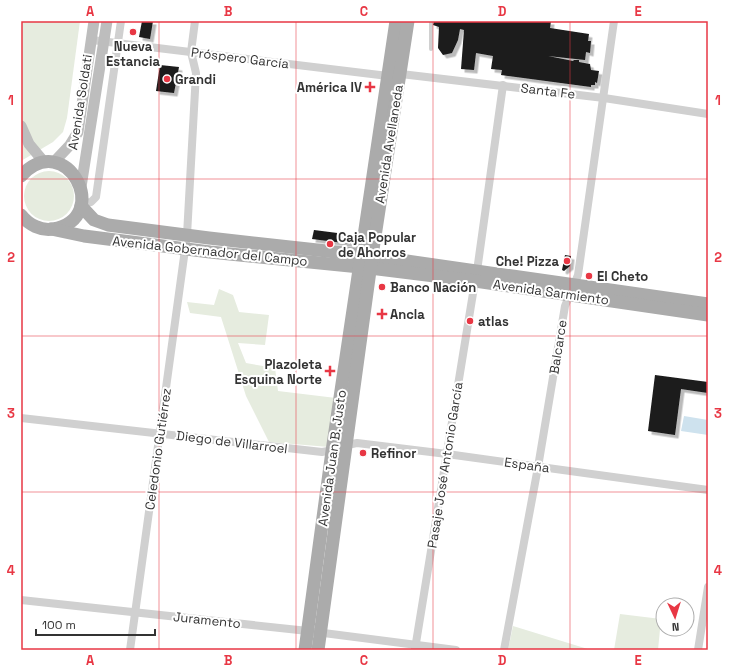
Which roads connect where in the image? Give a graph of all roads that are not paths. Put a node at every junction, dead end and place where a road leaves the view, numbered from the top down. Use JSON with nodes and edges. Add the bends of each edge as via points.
{"nodes":[{"id":1,"x":94,"y":21,"type":"edge"},
{"id":2,"x":107,"y":21,"type":"edge"},
{"id":3,"x":121,"y":21,"type":"edge"},
{"id":4,"x":195,"y":21,"type":"edge"},
{"id":5,"x":396,"y":21,"type":"edge"},
{"id":6,"x":408,"y":21,"type":"edge"},
{"id":7,"x":431,"y":21,"type":"edge"},
{"id":8,"x":614,"y":21,"type":"edge"},
{"id":9,"x":92,"y":40,"type":"junction"},
{"id":10,"x":104,"y":41,"type":"junction"},
{"id":11,"x":117,"y":43,"type":"junction"},
{"id":12,"x":431,"y":50,"type":"dead end"},
{"id":13,"x":191,"y":52,"type":"junction"},
{"id":14,"x":394,"y":75,"type":"junction"},
{"id":15,"x":503,"y":85,"type":"junction"},
{"id":16,"x":604,"y":98,"type":"junction"},
{"id":17,"x":708,"y":114,"type":"edge"},
{"id":18,"x":21,"y":126,"type":"edge"},
{"id":19,"x":25,"y":143,"type":"edge"},
{"id":20,"x":49,"y":162,"type":"junction"},
{"id":21,"x":21,"y":176,"type":"edge"},
{"id":22,"x":81,"y":187,"type":"junction"},
{"id":23,"x":81,"y":205,"type":"junction"},
{"id":24,"x":21,"y":215,"type":"edge"},
{"id":25,"x":21,"y":228,"type":"edge"},
{"id":26,"x":47,"y":229,"type":"junction"},
{"id":27,"x":186,"y":242,"type":"junction"},
{"id":28,"x":366,"y":261,"type":"junction"},
{"id":29,"x":476,"y":276,"type":"junction"},
{"id":30,"x":573,"y":290,"type":"junction"},
{"id":31,"x":708,"y":304,"type":"edge"},
{"id":32,"x":708,"y":315,"type":"edge"},
{"id":33,"x":21,"y":418,"type":"edge"},
{"id":34,"x":160,"y":433,"type":"junction"},
{"id":35,"x":346,"y":444,"type":"junction"},
{"id":36,"x":332,"y":451,"type":"junction"},
{"id":37,"x":447,"y":454,"type":"junction"},
{"id":38,"x":538,"y":467,"type":"junction"},
{"id":39,"x":708,"y":490,"type":"edge"},
{"id":40,"x":708,"y":587,"type":"edge"},
{"id":41,"x":21,"y":600,"type":"edge"},
{"id":42,"x":135,"y":612,"type":"junction"},
{"id":43,"x":314,"y":632,"type":"junction"},
{"id":44,"x":416,"y":648,"type":"edge"},
{"id":45,"x":130,"y":650,"type":"edge"},
{"id":46,"x":305,"y":650,"type":"edge"},
{"id":47,"x":318,"y":650,"type":"edge"},
{"id":48,"x":456,"y":650,"type":"edge"},
{"id":49,"x":504,"y":650,"type":"edge"},
{"id":50,"x":698,"y":650,"type":"edge"}],
"edges":[{"from":1,"to":9,"type":"main road","name":"Avenida Soldati"},
{"from":2,"to":10,"type":"main road","name":"Avenida Soldati"},
{"from":3,"to":11,"type":"street"},
{"from":4,"to":13,"type":"street"},
{"from":5,"to":14,"type":"main road","name":"Avenida Avellaneda"},
{"from":6,"to":14,"type":"main road","name":"Avenida Avellaneda"},
{"from":7,"to":12,"type":"lane"},
{"from":8,"to":16,"type":"street","name":"Balcarce"},
{"from":9,"to":10,"type":"street","name":"Próspero García"},
{"from":9,"to":20,"type":"main road","name":"Avenida Soldati","via":[[78,132],[70,145]]},
{"from":10,"to":11,"type":"street","name":"Próspero García"},
{"from":10,"to":22,"type":"main road","name":"Avenida Soldati"},
{"from":11,"to":13,"type":"street","name":"Próspero García"},
{"from":11,"to":23,"type":"street","via":[[96,197],[91,202]]},
{"from":13,"to":14,"type":"street","name":"Próspero García"},
{"from":13,"to":27,"type":"street","name":"Celedonio Gutiérrez","via":[[196,73]]},
{"from":14,"to":15,"type":"street","name":"Santa Fe"},
{"from":14,"to":28,"type":"main road","name":"Avenida Avellaneda"},
{"from":15,"to":16,"type":"street","name":"Santa Fe"},
{"from":15,"to":29,"type":"street","name":"Pasaje José Antonio García"},
{"from":16,"to":17,"type":"street","name":"Santa Fe"},
{"from":16,"to":30,"type":"street","name":"Balcarce","via":[[578,275]]},
{"from":18,"to":19,"type":"main road"},
{"from":19,"to":20,"type":"main road"},
{"from":20,"to":21,"type":"main road","via":[[27,169]]},
{"from":20,"to":22,"type":"main road","via":[[71,170]]},
{"from":22,"to":23,"type":"main road"},
{"from":23,"to":26,"type":"main road","via":[[70,222],[61,227]]},
{"from":23,"to":27,"type":"main road","name":"Avenida Gobernador del Campo","via":[[90,217],[102,224]]},
{"from":24,"to":26,"type":"main road","via":[[33,226]]},
{"from":25,"to":26,"type":"main road","name":"Avenida Gobernador del Campo"},
{"from":26,"to":27,"type":"main road","name":"Avenida Gobernador del Campo","via":[[84,236]]},
{"from":27,"to":28,"type":"main road","name":"Avenida Gobernador del Campo","via":[[210,252]]},
{"from":27,"to":34,"type":"street","name":"Celedonio Gutiérrez"},
{"from":28,"to":29,"type":"main road","name":"Avenida Sarmiento"},
{"from":28,"to":35,"type":"main road","name":"Avenida Juan B. Justo"},
{"from":28,"to":36,"type":"main road","name":"Avenida Juan B. Justo"},
{"from":29,"to":30,"type":"main road","name":"Avenida Sarmiento"},
{"from":29,"to":37,"type":"street","name":"Pasaje José Antonio García"},
{"from":30,"to":31,"type":"main road","name":"Avenida Sarmiento"},
{"from":30,"to":32,"type":"main road","name":"Avenida Sarmiento"},
{"from":30,"to":38,"type":"street","name":"Balcarce","via":[[564,306]]},
{"from":33,"to":34,"type":"street","name":"Diego de Villarroel"},
{"from":34,"to":36,"type":"street","name":"Diego de Villarroel","via":[[322,452]]},
{"from":34,"to":42,"type":"street","name":"Celedonio Gutiérrez"},
{"from":35,"to":36,"type":"street","name":"Diego de Villarroel"},
{"from":35,"to":37,"type":"street","name":"España","via":[[357,443]]},
{"from":35,"to":43,"type":"main road","name":"Avenida Juan B. Justo"},
{"from":36,"to":43,"type":"main road","name":"Avenida Juan B. Justo"},
{"from":37,"to":38,"type":"street","name":"España"},
{"from":37,"to":44,"type":"street","name":"Pasaje José Antonio García"},
{"from":38,"to":39,"type":"street","name":"España"},
{"from":38,"to":49,"type":"street","name":"Balcarce"},
{"from":40,"to":50,"type":"street"},
{"from":41,"to":42,"type":"street","name":"Juramento"},
{"from":42,"to":43,"type":"street","name":"Juramento"},
{"from":42,"to":45,"type":"street","name":"Celedonio Gutiérrez"},
{"from":43,"to":44,"type":"street","name":"Juramento"},
{"from":43,"to":46,"type":"main road","name":"Avenida Juan B. Justo"},
{"from":43,"to":47,"type":"main road","name":"Avenida Juan B. Justo"},
{"from":44,"to":48,"type":"street","name":"Juramento"}]}
